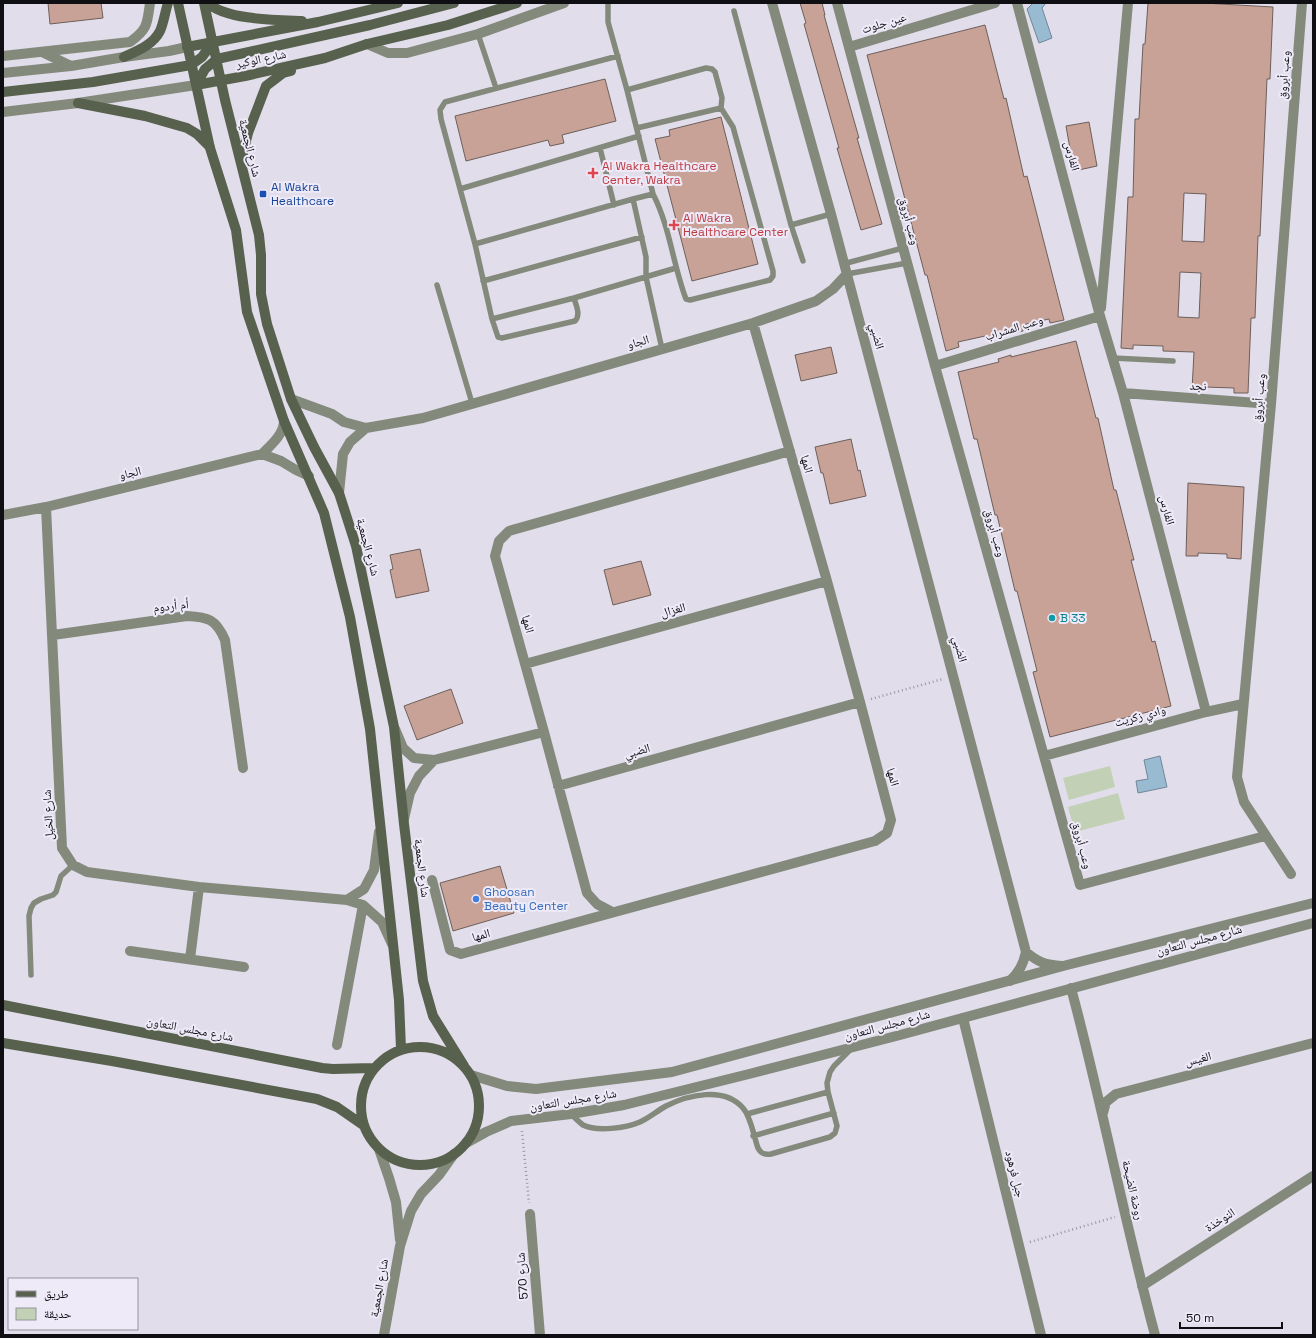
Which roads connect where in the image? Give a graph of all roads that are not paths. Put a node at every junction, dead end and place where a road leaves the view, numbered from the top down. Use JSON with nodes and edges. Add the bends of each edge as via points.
{"nodes":[{"id":1,"x":150,"y":3,"type":"edge"},
{"id":2,"x":168,"y":3,"type":"edge"},
{"id":3,"x":178,"y":3,"type":"edge"},
{"id":4,"x":204,"y":3,"type":"edge"},
{"id":5,"x":208,"y":3,"type":"edge"},
{"id":6,"x":398,"y":3,"type":"edge"},
{"id":7,"x":454,"y":3,"type":"edge"},
{"id":8,"x":518,"y":3,"type":"edge"},
{"id":9,"x":564,"y":3,"type":"edge"},
{"id":10,"x":608,"y":3,"type":"edge"},
{"id":11,"x":772,"y":3,"type":"edge"},
{"id":12,"x":837,"y":3,"type":"edge"},
{"id":13,"x":995,"y":3,"type":"edge"},
{"id":14,"x":1017,"y":3,"type":"edge"},
{"id":15,"x":1128,"y":3,"type":"edge"},
{"id":16,"x":1302,"y":3,"type":"edge"},
{"id":17,"x":734,"y":11,"type":"dead end"},
{"id":18,"x":318,"y":22,"type":"junction"},
{"id":19,"x":478,"y":34,"type":"junction"},
{"id":20,"x":213,"y":42,"type":"junction"},
{"id":21,"x":367,"y":44,"type":"junction"},
{"id":22,"x":191,"y":47,"type":"junction"},
{"id":23,"x":849,"y":47,"type":"junction"},
{"id":24,"x":42,"y":52,"type":"junction"},
{"id":25,"x":3,"y":56,"type":"edge"},
{"id":26,"x":618,"y":56,"type":"junction"},
{"id":27,"x":124,"y":57,"type":"junction"},
{"id":28,"x":325,"y":58,"type":"junction"},
{"id":29,"x":197,"y":61,"type":"junction"},
{"id":30,"x":210,"y":64,"type":"junction"},
{"id":31,"x":71,"y":66,"type":"junction"},
{"id":32,"x":3,"y":73,"type":"edge"},
{"id":33,"x":218,"y":81,"type":"junction"},
{"id":34,"x":196,"y":85,"type":"junction"},
{"id":35,"x":496,"y":88,"type":"junction"},
{"id":36,"x":627,"y":90,"type":"junction"},
{"id":37,"x":3,"y":92,"type":"edge"},
{"id":38,"x":78,"y":103,"type":"junction"},
{"id":39,"x":721,"y":108,"type":"junction"},
{"id":40,"x":3,"y":112,"type":"edge"},
{"id":41,"x":637,"y":128,"type":"junction"},
{"id":42,"x":639,"y":136,"type":"junction"},
{"id":43,"x":210,"y":148,"type":"junction"},
{"id":44,"x":600,"y":148,"type":"junction"},
{"id":45,"x":240,"y":162,"type":"junction"},
{"id":46,"x":460,"y":189,"type":"junction"},
{"id":47,"x":653,"y":194,"type":"junction"},
{"id":48,"x":633,"y":199,"type":"junction"},
{"id":49,"x":614,"y":205,"type":"junction"},
{"id":50,"x":831,"y":214,"type":"junction"},
{"id":51,"x":791,"y":225,"type":"junction"},
{"id":52,"x":642,"y":237,"type":"junction"},
{"id":53,"x":475,"y":244,"type":"junction"},
{"id":54,"x":903,"y":248,"type":"junction"},
{"id":55,"x":803,"y":261,"type":"dead end"},
{"id":56,"x":907,"y":263,"type":"junction"},
{"id":57,"x":843,"y":264,"type":"junction"},
{"id":58,"x":676,"y":268,"type":"junction"},
{"id":59,"x":847,"y":274,"type":"junction"},
{"id":60,"x":646,"y":277,"type":"junction"},
{"id":61,"x":483,"y":281,"type":"junction"},
{"id":62,"x":437,"y":285,"type":"dead end"},
{"id":63,"x":574,"y":298,"type":"junction"},
{"id":64,"x":1100,"y":316,"type":"junction"},
{"id":65,"x":492,"y":319,"type":"junction"},
{"id":66,"x":753,"y":323,"type":"junction"},
{"id":67,"x":662,"y":349,"type":"junction"},
{"id":68,"x":1113,"y":358,"type":"junction"},
{"id":69,"x":1173,"y":361,"type":"dead end"},
{"id":70,"x":935,"y":366,"type":"junction"},
{"id":71,"x":1123,"y":393,"type":"junction"},
{"id":72,"x":291,"y":399,"type":"junction"},
{"id":73,"x":472,"y":403,"type":"junction"},
{"id":74,"x":1271,"y":404,"type":"junction"},
{"id":75,"x":284,"y":420,"type":"junction"},
{"id":76,"x":366,"y":428,"type":"junction"},
{"id":77,"x":790,"y":451,"type":"junction"},
{"id":78,"x":262,"y":454,"type":"junction"},
{"id":79,"x":309,"y":476,"type":"junction"},
{"id":80,"x":339,"y":493,"type":"junction"},
{"id":81,"x":46,"y":507,"type":"junction"},
{"id":82,"x":3,"y":515,"type":"edge"},
{"id":83,"x":827,"y":581,"type":"junction"},
{"id":84,"x":52,"y":635,"type":"junction"},
{"id":85,"x":525,"y":664,"type":"junction"},
{"id":86,"x":860,"y":702,"type":"junction"},
{"id":87,"x":1243,"y":704,"type":"junction"},
{"id":88,"x":1206,"y":712,"type":"junction"},
{"id":89,"x":394,"y":727,"type":"junction"},
{"id":90,"x":544,"y":732,"type":"junction"},
{"id":91,"x":1044,"y":756,"type":"junction"},
{"id":92,"x":434,"y":760,"type":"junction"},
{"id":93,"x":244,"y":768,"type":"dead end"},
{"id":94,"x":558,"y":786,"type":"junction"},
{"id":95,"x":380,"y":822,"type":"junction"},
{"id":96,"x":404,"y":824,"type":"junction"},
{"id":97,"x":1265,"y":836,"type":"junction"},
{"id":98,"x":72,"y":865,"type":"junction"},
{"id":99,"x":1291,"y":874,"type":"dead end"},
{"id":100,"x":432,"y":880,"type":"dead end"},
{"id":101,"x":199,"y":887,"type":"junction"},
{"id":102,"x":347,"y":900,"type":"junction"},
{"id":103,"x":1313,"y":903,"type":"edge"},
{"id":104,"x":363,"y":905,"type":"junction"},
{"id":105,"x":612,"y":912,"type":"junction"},
{"id":106,"x":1313,"y":923,"type":"edge"},
{"id":107,"x":393,"y":946,"type":"junction"},
{"id":108,"x":130,"y":951,"type":"dead end"},
{"id":109,"x":1026,"y":952,"type":"junction"},
{"id":110,"x":190,"y":959,"type":"junction"},
{"id":111,"x":1063,"y":966,"type":"junction"},
{"id":112,"x":244,"y":967,"type":"dead end"},
{"id":113,"x":31,"y":975,"type":"dead end"},
{"id":114,"x":1010,"y":981,"type":"junction"},
{"id":115,"x":1071,"y":988,"type":"junction"},
{"id":116,"x":3,"y":1005,"type":"edge"},
{"id":117,"x":963,"y":1018,"type":"junction"},
{"id":118,"x":3,"y":1043,"type":"edge"},
{"id":119,"x":1313,"y":1043,"type":"edge"},
{"id":120,"x":338,"y":1045,"type":"dead end"},
{"id":121,"x":853,"y":1047,"type":"junction"},
{"id":122,"x":401,"y":1049,"type":"junction"},
{"id":123,"x":464,"y":1066,"type":"junction"},
{"id":124,"x":373,"y":1068,"type":"junction"},
{"id":125,"x":471,"y":1075,"type":"junction"},
{"id":126,"x":828,"y":1092,"type":"junction"},
{"id":127,"x":834,"y":1113,"type":"junction"},
{"id":128,"x":571,"y":1114,"type":"junction"},
{"id":129,"x":747,"y":1114,"type":"junction"},
{"id":130,"x":1103,"y":1115,"type":"junction"},
{"id":131,"x":363,"y":1125,"type":"junction"},
{"id":132,"x":754,"y":1136,"type":"junction"},
{"id":133,"x":466,"y":1142,"type":"junction"},
{"id":134,"x":379,"y":1149,"type":"junction"},
{"id":135,"x":454,"y":1154,"type":"junction"},
{"id":136,"x":1313,"y":1176,"type":"edge"},
{"id":137,"x":530,"y":1214,"type":"road end"},
{"id":138,"x":400,"y":1246,"type":"junction"},
{"id":139,"x":1142,"y":1286,"type":"junction"},
{"id":140,"x":384,"y":1335,"type":"edge"},
{"id":141,"x":540,"y":1335,"type":"edge"},
{"id":142,"x":1041,"y":1335,"type":"edge"},
{"id":143,"x":1155,"y":1335,"type":"edge"}],
"edges":[{"from":1,"to":24,"type":"street","via":[[142,33],[130,42]]},
{"from":2,"to":27,"type":"main road","via":[[155,38],[143,48]]},
{"from":3,"to":22,"type":"main road"},
{"from":4,"to":20,"type":"main road","name":"شارع الجمعية"},
{"from":5,"to":18,"type":"main road","via":[[236,15],[271,20]]},
{"from":6,"to":18,"type":"main road","name":"شارع الوكير"},
{"from":7,"to":30,"type":"main road"},
{"from":8,"to":21,"type":"main road","name":"شارع الوكير","via":[[448,25]]},
{"from":9,"to":19,"type":"street"},
{"from":10,"to":26,"type":"lane","via":[[608,22]]},
{"from":11,"to":50,"type":"street","name":"الضبي"},
{"from":12,"to":23,"type":"street","name":"وعب أبروق"},
{"from":13,"to":23,"type":"street","name":"عين جلوت"},
{"from":14,"to":64,"type":"street","name":"الفارس"},
{"from":15,"to":64,"type":"street","name":"الفارس"},
{"from":16,"to":74,"type":"street","name":"وعب أبروق"},
{"from":17,"to":51,"type":"lane"},
{"from":18,"to":20,"type":"main road","name":"شارع الوكير"},
{"from":19,"to":21,"type":"street","via":[[407,53],[388,53]]},
{"from":19,"to":35,"type":"lane"},
{"from":20,"to":22,"type":"main road","name":"شارع الوكير"},
{"from":20,"to":29,"type":"main road"},
{"from":20,"to":30,"type":"main road","name":"شارع الجمعية"},
{"from":21,"to":28,"type":"main road","name":"شارع الوكير"},
{"from":22,"to":27,"type":"street","name":"شارع الوكير"},
{"from":22,"to":29,"type":"main road"},
{"from":23,"to":54,"type":"street","name":"وعب أبروق"},
{"from":24,"to":25,"type":"street"},
{"from":24,"to":31,"type":"street"},
{"from":26,"to":35,"type":"lane"},
{"from":26,"to":36,"type":"lane"},
{"from":27,"to":31,"type":"street","name":"شارع الوكير"},
{"from":28,"to":33,"type":"main road","name":"شارع الوكير"},
{"from":28,"to":45,"type":"main road","via":[[283,74],[266,86]]},
{"from":29,"to":30,"type":"main road"},
{"from":29,"to":34,"type":"main road"},
{"from":29,"to":37,"type":"main road","via":[[93,82]]},
{"from":30,"to":33,"type":"main road","name":"شارع الجمعية"},
{"from":30,"to":33,"type":"main road"},
{"from":30,"to":34,"type":"main road"},
{"from":31,"to":32,"type":"street","name":"شارع الوكير"},
{"from":33,"to":34,"type":"main road","name":"شارع الوكير"},
{"from":33,"to":45,"type":"main road","name":"شارع الجمعية"},
{"from":34,"to":38,"type":"street","name":"شارع الوكير"},
{"from":34,"to":43,"type":"main road"},
{"from":35,"to":46,"type":"lane","via":[[445,102],[440,110]]},
{"from":36,"to":39,"type":"lane","via":[[706,68],[715,72],[722,98]]},
{"from":36,"to":41,"type":"lane"},
{"from":38,"to":40,"type":"street","name":"شارع الوكير"},
{"from":38,"to":43,"type":"main road","via":[[145,116],[187,128],[197,134]]},
{"from":39,"to":41,"type":"lane"},
{"from":39,"to":58,"type":"lane","via":[[733,127],[773,276],[770,280],[690,300],[686,299]]},
{"from":41,"to":42,"type":"lane"},
{"from":42,"to":44,"type":"lane"},
{"from":42,"to":47,"type":"lane"},
{"from":43,"to":75,"type":"main road","via":[[236,230],[247,312]]},
{"from":44,"to":46,"type":"lane"},
{"from":44,"to":49,"type":"lane"},
{"from":45,"to":72,"type":"main road","name":"شارع الجمعية","via":[[259,235],[261,294],[267,324]]},
{"from":46,"to":53,"type":"lane"},
{"from":47,"to":48,"type":"lane"},
{"from":47,"to":58,"type":"lane","via":[[661,209]]},
{"from":48,"to":49,"type":"lane"},
{"from":48,"to":52,"type":"lane"},
{"from":49,"to":53,"type":"lane"},
{"from":50,"to":51,"type":"lane"},
{"from":50,"to":57,"type":"street","name":"الضبي"},
{"from":51,"to":55,"type":"lane"},
{"from":52,"to":60,"type":"lane"},
{"from":52,"to":61,"type":"lane"},
{"from":53,"to":61,"type":"lane"},
{"from":54,"to":56,"type":"street","name":"وعب أبروق"},
{"from":54,"to":57,"type":"lane"},
{"from":56,"to":59,"type":"lane"},
{"from":56,"to":70,"type":"street","name":"وعب أبروق"},
{"from":57,"to":59,"type":"street","name":"الضبي"},
{"from":58,"to":60,"type":"lane"},
{"from":59,"to":66,"type":"street","name":"الجاو","via":[[833,290],[816,301]]},
{"from":59,"to":109,"type":"street","name":"الضبي"},
{"from":60,"to":63,"type":"lane"},
{"from":60,"to":67,"type":"lane"},
{"from":61,"to":65,"type":"lane"},
{"from":62,"to":73,"type":"lane"},
{"from":63,"to":65,"type":"lane"},
{"from":63,"to":65,"type":"lane","via":[[578,315],[575,321],[502,338],[498,337]]},
{"from":64,"to":68,"type":"street","name":"الفارس"},
{"from":64,"to":70,"type":"street","name":"وعب المشراب"},
{"from":66,"to":67,"type":"street","name":"الجاو"},
{"from":66,"to":77,"type":"street","name":"المها"},
{"from":67,"to":73,"type":"street","name":"الجاو"},
{"from":68,"to":69,"type":"lane"},
{"from":68,"to":71,"type":"street","name":"الفارس"},
{"from":70,"to":91,"type":"street","name":"وعب أبروق"},
{"from":71,"to":74,"type":"street","name":"نجد"},
{"from":71,"to":88,"type":"street","name":"الفارس"},
{"from":72,"to":76,"type":"street","name":"الجاو","via":[[332,414],[344,422]]},
{"from":72,"to":80,"type":"main road","name":"شارع الجمعية"},
{"from":73,"to":76,"type":"street","name":"الجاو","via":[[423,418]]},
{"from":74,"to":87,"type":"street","name":"وعب أبروق"},
{"from":75,"to":78,"type":"street","via":[[284,426],[276,440]]},
{"from":75,"to":79,"type":"main road"},
{"from":76,"to":80,"type":"street","via":[[350,442],[343,454]]},
{"from":77,"to":83,"type":"street","name":"المها"},
{"from":77,"to":85,"type":"street","name":"المها","via":[[509,531],[499,541],[495,556]]},
{"from":78,"to":79,"type":"street"},
{"from":78,"to":81,"type":"street","name":"الجاو"},
{"from":79,"to":95,"type":"main road","via":[[324,513],[350,617],[370,729]]},
{"from":80,"to":89,"type":"main road","name":"شارع الجمعية","via":[[356,546]]},
{"from":81,"to":82,"type":"street","name":"الجاو"},
{"from":81,"to":84,"type":"street","name":"شارع الخيل"},
{"from":83,"to":85,"type":"street","name":"الغزال"},
{"from":83,"to":86,"type":"street","name":"المها"},
{"from":84,"to":93,"type":"street","name":"أم أردوم","via":[[186,616],[202,617],[213,622],[221,630],[225,640]]},
{"from":84,"to":98,"type":"street","name":"شارع الخيل","via":[[62,848]]},
{"from":85,"to":90,"type":"street","name":"المها"},
{"from":86,"to":94,"type":"street","name":"الضبي"},
{"from":86,"to":105,"type":"street","name":"المها","via":[[891,820],[887,833],[875,841]]},
{"from":87,"to":88,"type":"street","name":"وادي زكريت"},
{"from":87,"to":97,"type":"street","name":"وعب أبروق","via":[[1238,777],[1244,802]]},
{"from":88,"to":91,"type":"street","name":"وادي زكريت"},
{"from":89,"to":92,"type":"street","via":[[403,748],[414,758]]},
{"from":89,"to":96,"type":"main road","name":"شارع الجمعية"},
{"from":90,"to":92,"type":"street"},
{"from":90,"to":94,"type":"street","name":"المها"},
{"from":91,"to":97,"type":"street","name":"وعب أبروق","via":[[1080,885]]},
{"from":92,"to":96,"type":"street","via":[[419,776],[410,793]]},
{"from":94,"to":105,"type":"street","name":"المها","via":[[587,893],[598,904]]},
{"from":95,"to":102,"type":"street","via":[[374,870],[364,889]]},
{"from":95,"to":107,"type":"main road"},
{"from":96,"to":123,"type":"main road","name":"شارع الجمعية","via":[[423,981],[433,1016]]},
{"from":97,"to":99,"type":"street","name":"وعب أبروق"},
{"from":98,"to":101,"type":"street","via":[[87,872]]},
{"from":98,"to":113,"type":"lane","via":[[61,876],[56,892],[38,900],[30,908]]},
{"from":100,"to":105,"type":"street","name":"المها","via":[[450,950],[461,954]]},
{"from":101,"to":102,"type":"street"},
{"from":101,"to":110,"type":"street"},
{"from":102,"to":104,"type":"street"},
{"from":103,"to":111,"type":"street","name":"شارع مجلس التعاون"},
{"from":104,"to":107,"type":"street","via":[[382,922]]},
{"from":104,"to":120,"type":"street"},
{"from":106,"to":115,"type":"street","name":"شارع مجلس التعاون"},
{"from":107,"to":122,"type":"main road"},
{"from":108,"to":110,"type":"street"},
{"from":109,"to":111,"type":"street","via":[[1036,960],[1049,965]]},
{"from":109,"to":114,"type":"street","via":[[1024,963]]},
{"from":110,"to":112,"type":"street"},
{"from":111,"to":114,"type":"street","name":"شارع مجلس التعاون"},
{"from":114,"to":125,"type":"street","name":"شارع مجلس التعاون","via":[[672,1072],[536,1089],[507,1086]]},
{"from":115,"to":117,"type":"street","name":"شارع مجلس التعاون"},
{"from":115,"to":130,"type":"street","name":"روضة الضيحة"},
{"from":116,"to":124,"type":"main road","name":"شارع مجلس التعاون","via":[[322,1068]]},
{"from":117,"to":121,"type":"street","name":"شارع مجلس التعاون"},
{"from":117,"to":142,"type":"street","name":"جبل فرهود"},
{"from":118,"to":131,"type":"main road","via":[[317,1099],[337,1107]]},
{"from":119,"to":130,"type":"street","name":"الغيس","via":[[1116,1094],[1106,1102]]},
{"from":121,"to":126,"type":"lane","via":[[830,1072]]},
{"from":121,"to":128,"type":"street","name":"شارع مجلس التعاون","via":[[624,1105]]},
{"from":122,"to":123,"type":"main road","via":[[418,1046],[435,1048],[451,1055]]},
{"from":122,"to":124,"type":"main road"},
{"from":123,"to":125,"type":"main road"},
{"from":124,"to":131,"type":"main road","via":[[363,1086],[360,1105]]},
{"from":125,"to":133,"type":"main road","via":[[478,1092],[479,1109],[475,1127]]},
{"from":126,"to":127,"type":"lane"},
{"from":126,"to":129,"type":"lane"},
{"from":127,"to":132,"type":"lane"},
{"from":127,"to":132,"type":"lane","via":[[837,1126],[835,1133],[830,1137],[771,1154],[766,1155],[760,1151]]},
{"from":128,"to":129,"type":"lane","via":[[582,1125],[593,1128],[617,1128],[640,1122],[674,1102],[713,1094],[734,1101]]},
{"from":128,"to":133,"type":"street","name":"شارع مجلس التعاون","via":[[511,1121]]},
{"from":129,"to":132,"type":"lane"},
{"from":130,"to":139,"type":"street","name":"روضة الضيحة"},
{"from":131,"to":134,"type":"main road"},
{"from":133,"to":135,"type":"main road"},
{"from":134,"to":135,"type":"main road","via":[[396,1160],[415,1165],[436,1163]]},
{"from":134,"to":138,"type":"street","name":"شارع الجمعية","via":[[396,1202]]},
{"from":135,"to":138,"type":"street","name":"شارع الجمعية","via":[[421,1194],[411,1211]]},
{"from":136,"to":139,"type":"street","name":"النوخذة"},
{"from":137,"to":141,"type":"street","name":"شارع 570"},
{"from":138,"to":140,"type":"street","name":"شارع الجمعية"},
{"from":139,"to":143,"type":"street","name":"روضة الضيحة"}]}
